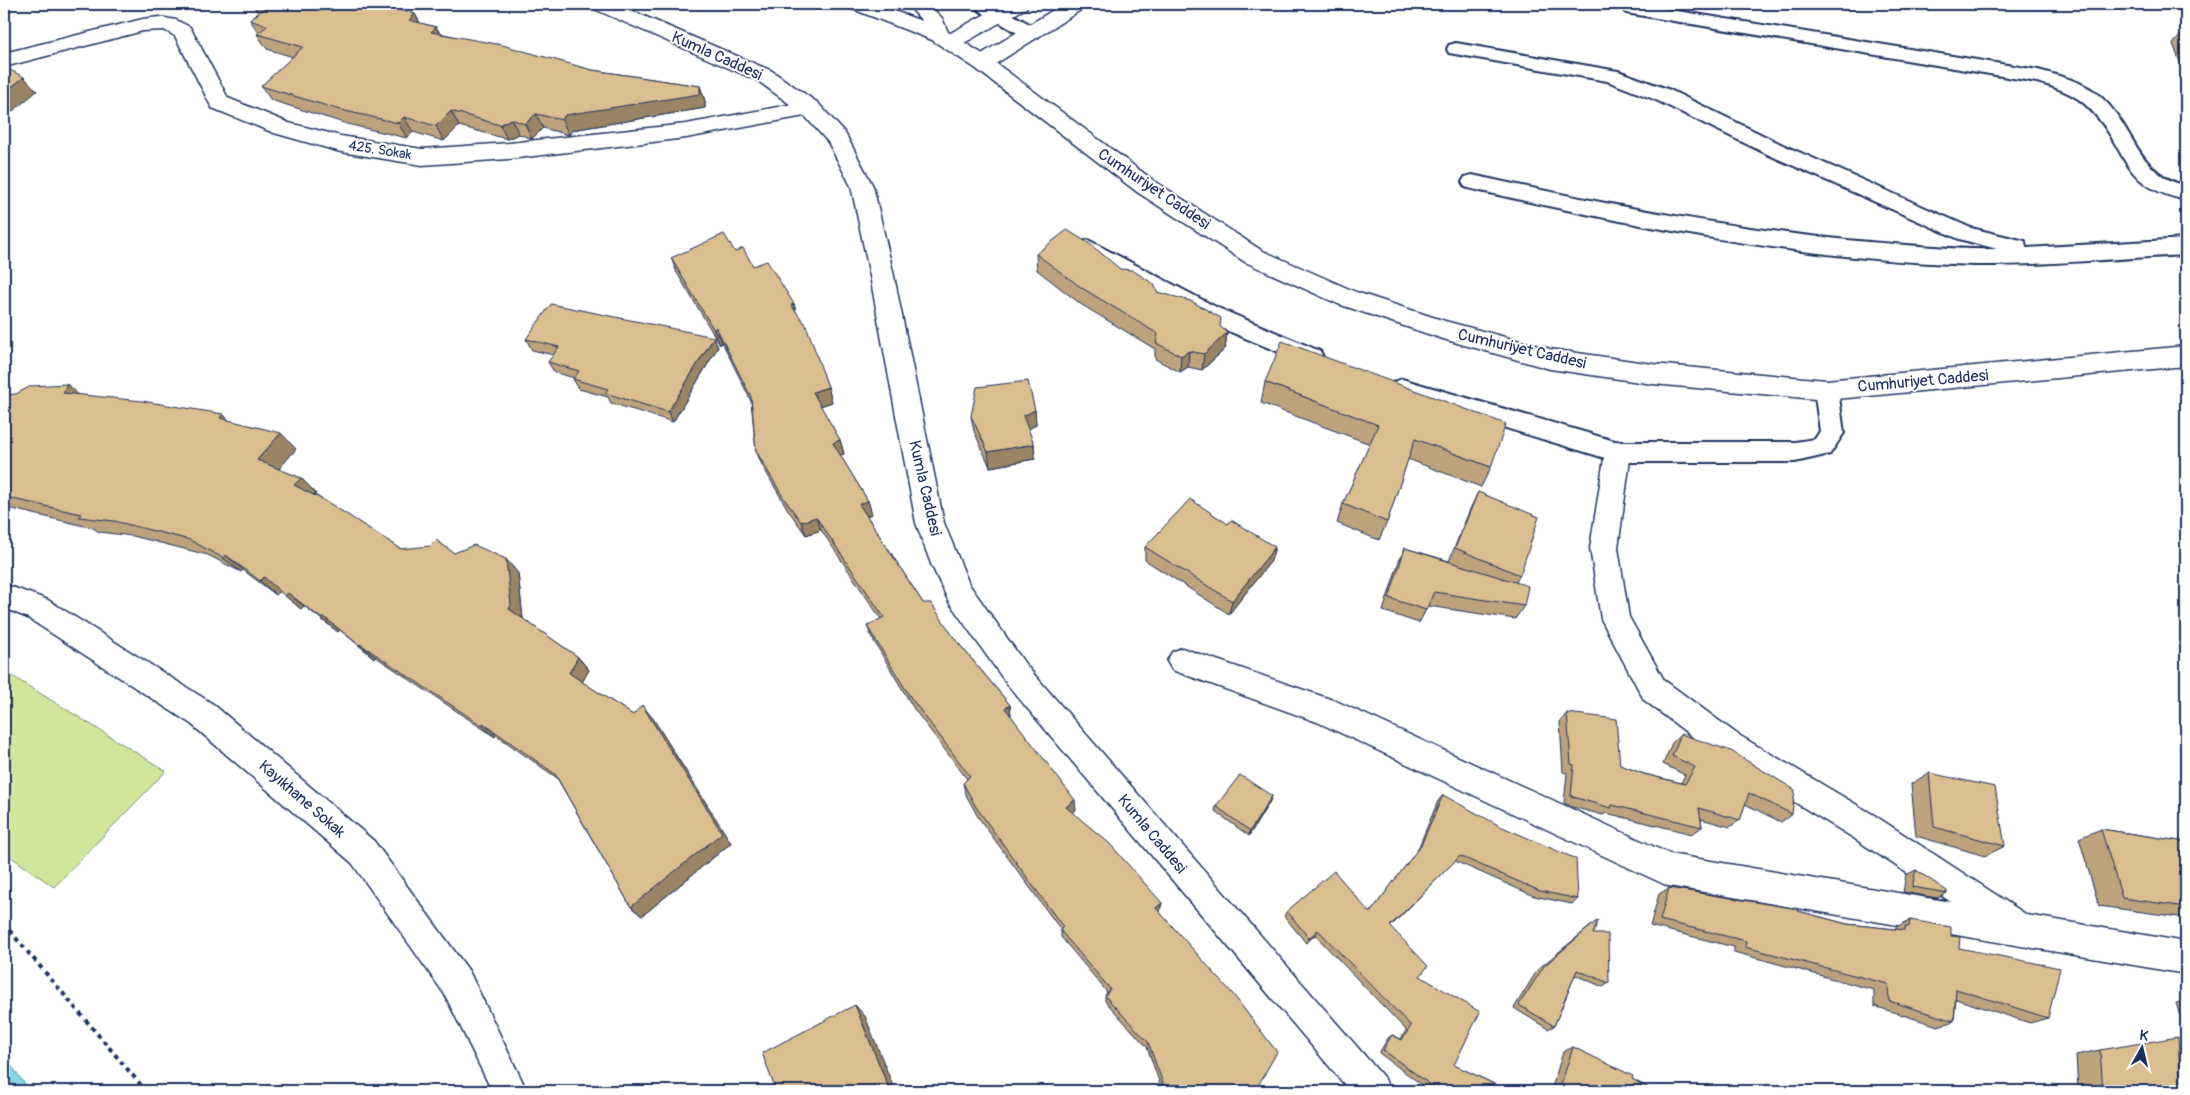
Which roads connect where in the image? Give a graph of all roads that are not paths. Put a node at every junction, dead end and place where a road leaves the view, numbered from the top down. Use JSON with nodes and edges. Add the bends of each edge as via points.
{"nodes":[{"id":1,"x":599,"y":4,"type":"edge"},
{"id":2,"x":857,"y":4,"type":"edge"},
{"id":3,"x":917,"y":4,"type":"edge"},
{"id":4,"x":981,"y":4,"type":"edge"},
{"id":5,"x":1019,"y":4,"type":"edge"},
{"id":6,"x":1077,"y":4,"type":"edge"},
{"id":7,"x":1632,"y":9,"type":"dead end"},
{"id":8,"x":1000,"y":14,"type":"junction"},
{"id":9,"x":1031,"y":33,"type":"junction"},
{"id":10,"x":945,"y":38,"type":"junction"},
{"id":11,"x":1456,"y":50,"type":"dead end"},
{"id":12,"x":4,"y":60,"type":"edge"},
{"id":13,"x":982,"y":63,"type":"junction"},
{"id":14,"x":810,"y":108,"type":"junction"},
{"id":15,"x":1472,"y":182,"type":"dead end"},
{"id":16,"x":2186,"y":193,"type":"edge"},
{"id":17,"x":2186,"y":247,"type":"edge"},
{"id":18,"x":1088,"y":248,"type":"edge"},
{"id":19,"x":2059,"y":252,"type":"junction"},
{"id":20,"x":2186,"y":356,"type":"edge"},
{"id":21,"x":1332,"y":365,"type":"edge"},
{"id":22,"x":1380,"y":380,"type":"edge"},
{"id":23,"x":1826,"y":390,"type":"junction"},
{"id":24,"x":1618,"y":452,"type":"junction"},
{"id":25,"x":4,"y":596,"type":"edge"},
{"id":26,"x":1182,"y":661,"type":"dead end"},
{"id":27,"x":2026,"y":932,"type":"junction"},
{"id":28,"x":2186,"y":958,"type":"edge"},
{"id":29,"x":510,"y":1091,"type":"edge"},
{"id":30,"x":1373,"y":1091,"type":"edge"}],
"edges":[{"from":1,"to":14,"type":"street","name":"Kumla Caddesi","via":[[765,76]]},
{"from":2,"to":10,"type":"street"},
{"from":3,"to":10,"type":"street"},
{"from":4,"to":8,"type":"lane"},
{"from":5,"to":8,"type":"street"},
{"from":6,"to":9,"type":"street"},
{"from":7,"to":16,"type":"lane","via":[[2038,76],[2070,85],[2094,101],[2111,121],[2136,166],[2154,182]]},
{"from":8,"to":9,"type":"lane"},
{"from":8,"to":10,"type":"street"},
{"from":9,"to":13,"type":"street"},
{"from":10,"to":13,"type":"street","name":"Cumhuriyet Caddesi"},
{"from":11,"to":19,"type":"lane","via":[[1611,75],[1663,95],[1776,150],[1966,234],[2012,246]]},
{"from":12,"to":14,"type":"street","name":"425. Sokak","via":[[143,24],[174,25],[183,32],[220,103],[290,130],[341,144],[422,157],[509,151],[686,131]]},
{"from":13,"to":23,"type":"street","name":"Cumhuriyet Caddesi","via":[[1145,186],[1253,256],[1348,298],[1444,330],[1550,359],[1653,374]]},
{"from":14,"to":30,"type":"street","name":"Kumla Caddesi","via":[[837,138],[862,186],[930,523],[959,593],[1016,674]]},
{"from":15,"to":19,"type":"lane","via":[[1608,213],[1810,244],[1994,257]]},
{"from":17,"to":19,"type":"lane"},
{"from":18,"to":21,"type":"lane","via":[[1210,314]]},
{"from":20,"to":23,"type":"street","name":"Cumhuriyet Caddesi"},
{"from":22,"to":24,"type":"lane"},
{"from":23,"to":24,"type":"lane","via":[[1832,433],[1822,447],[1795,452]]},
{"from":24,"to":27,"type":"street","via":[[1604,548],[1614,619],[1654,690],[1726,744],[1864,826]]},
{"from":25,"to":29,"type":"street","name":"Kayıkhane Sokak","via":[[38,609],[202,714],[363,852],[457,982]]},
{"from":26,"to":27,"type":"street","via":[[1326,711],[1668,870]]},
{"from":27,"to":28,"type":"street"}]}
